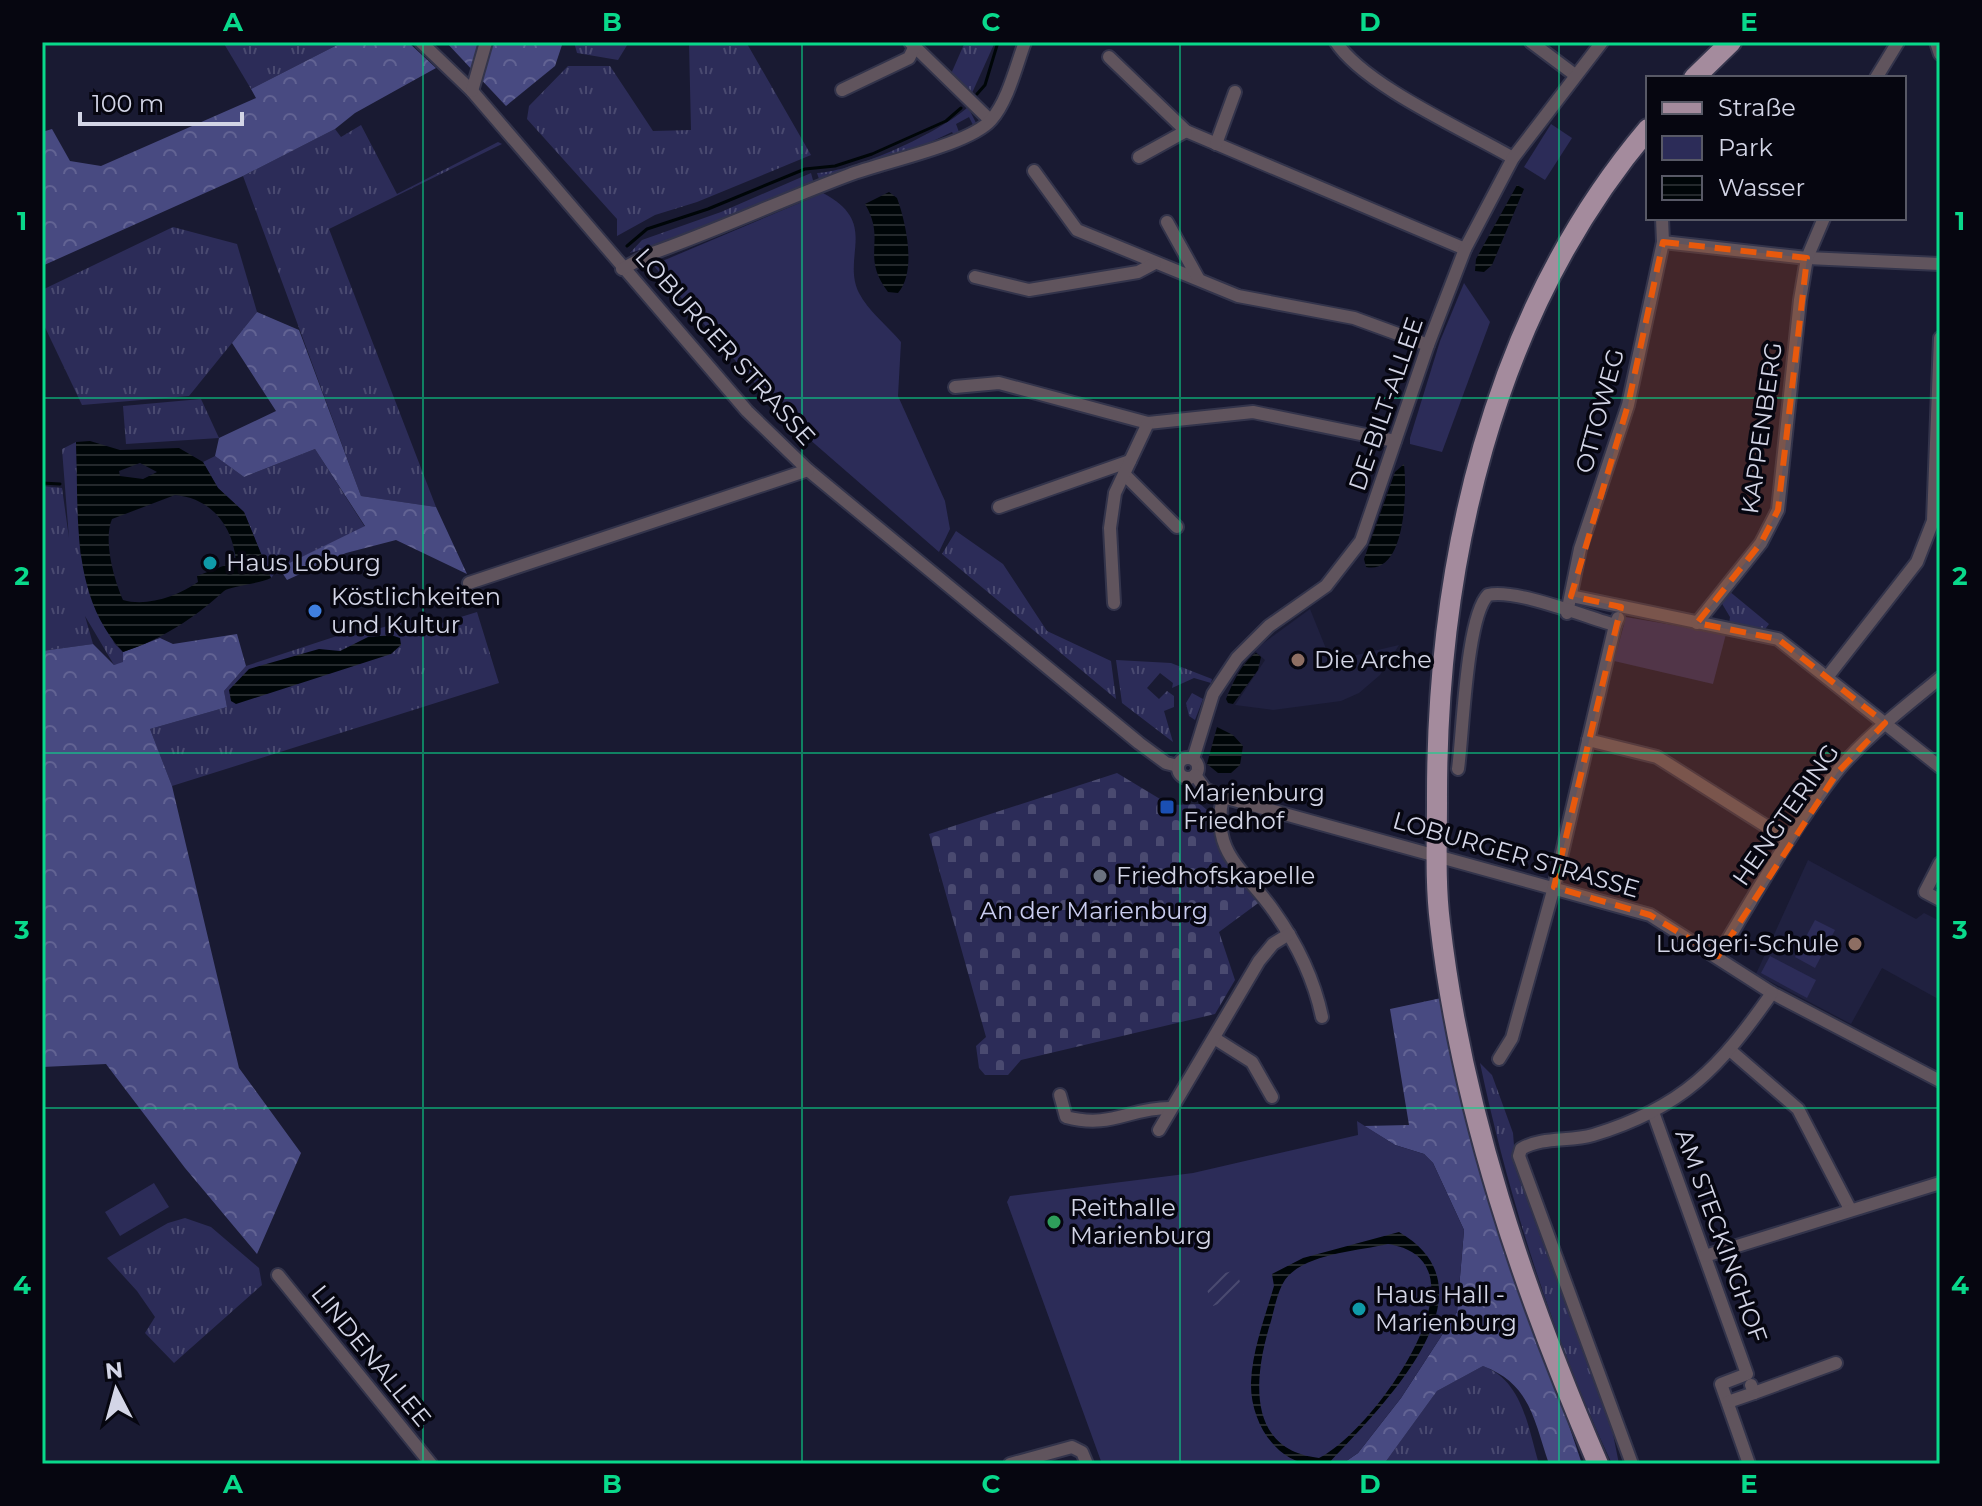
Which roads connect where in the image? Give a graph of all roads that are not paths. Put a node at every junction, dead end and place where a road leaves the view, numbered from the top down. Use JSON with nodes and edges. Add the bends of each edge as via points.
{"nodes":[{"id":1,"x":421,"y":42,"type":"edge"},
{"id":2,"x":486,"y":42,"type":"edge"},
{"id":3,"x":1025,"y":42,"type":"edge"},
{"id":4,"x":1336,"y":42,"type":"edge"},
{"id":5,"x":1531,"y":42,"type":"edge"},
{"id":6,"x":1602,"y":42,"type":"edge"},
{"id":7,"x":1731,"y":42,"type":"edge"},
{"id":8,"x":1898,"y":42,"type":"edge"},
{"id":9,"x":1936,"y":42,"type":"edge"},
{"id":10,"x":914,"y":44,"type":"edge"},
{"id":11,"x":1940,"y":54,"type":"edge"},
{"id":12,"x":1109,"y":57,"type":"dead end"},
{"id":13,"x":1575,"y":75,"type":"junction"},
{"id":14,"x":1696,"y":76,"type":"edge"},
{"id":15,"x":1877,"y":76,"type":"edge"},
{"id":16,"x":842,"y":90,"type":"dead end"},
{"id":17,"x":472,"y":91,"type":"junction"},
{"id":18,"x":1235,"y":92,"type":"dead end"},
{"id":19,"x":990,"y":120,"type":"junction"},
{"id":20,"x":1186,"y":131,"type":"junction"},
{"id":21,"x":1646,"y":132,"type":"edge"},
{"id":22,"x":1216,"y":144,"type":"junction"},
{"id":23,"x":1139,"y":157,"type":"dead end"},
{"id":24,"x":1513,"y":158,"type":"junction"},
{"id":25,"x":1034,"y":171,"type":"dead end"},
{"id":26,"x":1662,"y":220,"type":"edge"},
{"id":27,"x":1823,"y":220,"type":"edge"},
{"id":28,"x":1167,"y":222,"type":"dead end"},
{"id":29,"x":1663,"y":242,"type":"junction"},
{"id":30,"x":1465,"y":249,"type":"junction"},
{"id":31,"x":1807,"y":258,"type":"junction"},
{"id":32,"x":1155,"y":263,"type":"junction"},
{"id":33,"x":1940,"y":264,"type":"edge"},
{"id":34,"x":622,"y":269,"type":"junction"},
{"id":35,"x":975,"y":277,"type":"dead end"},
{"id":36,"x":1198,"y":278,"type":"junction"},
{"id":37,"x":1940,"y":338,"type":"edge"},
{"id":38,"x":1428,"y":345,"type":"junction"},
{"id":39,"x":955,"y":387,"type":"dead end"},
{"id":40,"x":1148,"y":423,"type":"junction"},
{"id":41,"x":1395,"y":441,"type":"junction"},
{"id":42,"x":1130,"y":461,"type":"junction"},
{"id":43,"x":808,"y":470,"type":"junction"},
{"id":44,"x":1124,"y":474,"type":"junction"},
{"id":45,"x":999,"y":507,"type":"dead end"},
{"id":46,"x":1936,"y":521,"type":"edge"},
{"id":47,"x":1177,"y":527,"type":"dead end"},
{"id":48,"x":469,"y":583,"type":"dead end"},
{"id":49,"x":1571,"y":596,"type":"junction"},
{"id":50,"x":1114,"y":603,"type":"dead end"},
{"id":51,"x":1621,"y":607,"type":"junction"},
{"id":52,"x":1567,"y":613,"type":"junction"},
{"id":53,"x":1697,"y":623,"type":"junction"},
{"id":54,"x":1615,"y":625,"type":"junction"},
{"id":55,"x":1828,"y":676,"type":"junction"},
{"id":56,"x":1940,"y":678,"type":"edge"},
{"id":57,"x":1885,"y":723,"type":"junction"},
{"id":58,"x":1588,"y":740,"type":"junction"},
{"id":59,"x":1193,"y":759,"type":"junction"},
{"id":60,"x":1178,"y":766,"type":"junction"},
{"id":61,"x":1940,"y":767,"type":"edge"},
{"id":62,"x":1458,"y":769,"type":"dead end"},
{"id":63,"x":1195,"y":775,"type":"junction"},
{"id":64,"x":1223,"y":797,"type":"junction"},
{"id":65,"x":1788,"y":840,"type":"junction"},
{"id":66,"x":1436,"y":855,"type":"junction"},
{"id":67,"x":1940,"y":863,"type":"edge"},
{"id":68,"x":1554,"y":887,"type":"junction"},
{"id":69,"x":1940,"y":900,"type":"edge"},
{"id":70,"x":1289,"y":934,"type":"junction"},
{"id":71,"x":1718,"y":956,"type":"junction"},
{"id":72,"x":1772,"y":993,"type":"junction"},
{"id":73,"x":1322,"y":1017,"type":"dead end"},
{"id":74,"x":1214,"y":1038,"type":"junction"},
{"id":75,"x":1731,"y":1051,"type":"junction"},
{"id":76,"x":1499,"y":1059,"type":"dead end"},
{"id":77,"x":1940,"y":1081,"type":"edge"},
{"id":78,"x":1060,"y":1095,"type":"dead end"},
{"id":79,"x":1272,"y":1097,"type":"dead end"},
{"id":80,"x":1169,"y":1108,"type":"junction"},
{"id":81,"x":1653,"y":1112,"type":"junction"},
{"id":82,"x":1159,"y":1130,"type":"dead end"},
{"id":83,"x":1940,"y":1183,"type":"edge"},
{"id":84,"x":1850,"y":1209,"type":"junction"},
{"id":85,"x":1705,"y":1256,"type":"junction"},
{"id":86,"x":278,"y":1275,"type":"dead end"},
{"id":87,"x":1836,"y":1363,"type":"dead end"},
{"id":88,"x":1747,"y":1374,"type":"junction"},
{"id":89,"x":1754,"y":1393,"type":"junction"},
{"id":90,"x":1728,"y":1402,"type":"junction"},
{"id":91,"x":431,"y":1464,"type":"edge"},
{"id":92,"x":1010,"y":1464,"type":"edge"},
{"id":93,"x":1087,"y":1464,"type":"edge"},
{"id":94,"x":1598,"y":1464,"type":"edge"},
{"id":95,"x":1632,"y":1464,"type":"edge"},
{"id":96,"x":1749,"y":1464,"type":"edge"}],
"edges":[{"from":1,"to":17,"type":"street","name":"LOBURGER STRASSE"},
{"from":2,"to":17,"type":"street"},
{"from":3,"to":19,"type":"street"},
{"from":4,"to":24,"type":"street","via":[[1346,57],[1394,90]]},
{"from":5,"to":13,"type":"street"},
{"from":6,"to":13,"type":"street","name":"DE-BILT-ALLEE"},
{"from":7,"to":14,"type":"main road"},
{"from":8,"to":15,"type":"street"},
{"from":9,"to":11,"type":"street"},
{"from":10,"to":16,"type":"street","via":[[909,58]]},
{"from":10,"to":19,"type":"street"},
{"from":12,"to":20,"type":"street"},
{"from":13,"to":24,"type":"street","name":"DE-BILT-ALLEE"},
{"from":17,"to":34,"type":"street","name":"LOBURGER STRASSE"},
{"from":18,"to":22,"type":"street"},
{"from":19,"to":34,"type":"street","via":[[953,141],[852,174]]},
{"from":20,"to":22,"type":"street"},
{"from":20,"to":23,"type":"street"},
{"from":21,"to":66,"type":"main road","via":[[1598,196],[1541,296],[1508,373],[1478,465],[1439,678]]},
{"from":22,"to":30,"type":"street"},
{"from":24,"to":30,"type":"street","name":"DE-BILT-ALLEE"},
{"from":25,"to":32,"type":"street","via":[[1077,230]]},
{"from":26,"to":29,"type":"street","name":"OTTOWEG"},
{"from":27,"to":31,"type":"street","name":"KAPPENBERG"},
{"from":28,"to":36,"type":"street"},
{"from":29,"to":31,"type":"street"},
{"from":29,"to":49,"type":"street","name":"OTTOWEG","via":[[1628,405],[1580,549]]},
{"from":30,"to":38,"type":"street","name":"DE-BILT-ALLEE"},
{"from":31,"to":33,"type":"street"},
{"from":31,"to":53,"type":"street","name":"KAPPENBERG","via":[[1778,510],[1761,543]]},
{"from":32,"to":35,"type":"street","via":[[1138,272],[1029,290]]},
{"from":32,"to":36,"type":"street"},
{"from":34,"to":43,"type":"street","name":"LOBURGER STRASSE","via":[[747,411]]},
{"from":36,"to":38,"type":"street","via":[[1238,296],[1354,318]]},
{"from":37,"to":46,"type":"street"},
{"from":38,"to":41,"type":"street","name":"DE-BILT-ALLEE"},
{"from":39,"to":40,"type":"street","via":[[999,383]]},
{"from":40,"to":41,"type":"street","via":[[1253,412]]},
{"from":40,"to":42,"type":"street"},
{"from":41,"to":59,"type":"street","name":"DE-BILT-ALLEE","via":[[1354,553],[1326,586],[1269,626],[1237,658],[1213,694]]},
{"from":42,"to":44,"type":"street"},
{"from":42,"to":45,"type":"street"},
{"from":43,"to":48,"type":"street"},
{"from":43,"to":60,"type":"street","name":"LOBURGER STRASSE","via":[[1139,743]]},
{"from":44,"to":47,"type":"street"},
{"from":44,"to":50,"type":"street","via":[[1110,528]]},
{"from":46,"to":55,"type":"street","via":[[1917,562]]},
{"from":49,"to":51,"type":"street"},
{"from":49,"to":52,"type":"street","name":"OTTOWEG"},
{"from":51,"to":53,"type":"street"},
{"from":51,"to":54,"type":"street"},
{"from":52,"to":54,"type":"street"},
{"from":52,"to":62,"type":"street","via":[[1501,594],[1483,600],[1467,669]]},
{"from":53,"to":55,"type":"street","via":[[1778,639]]},
{"from":54,"to":58,"type":"street"},
{"from":55,"to":57,"type":"street"},
{"from":56,"to":57,"type":"street","name":"HENGTERING"},
{"from":57,"to":61,"type":"street"},
{"from":57,"to":65,"type":"street","name":"HENGTERING","via":[[1837,773]]},
{"from":58,"to":65,"type":"street","via":[[1657,757]]},
{"from":58,"to":68,"type":"street"},
{"from":59,"to":60,"type":"street"},
{"from":59,"to":63,"type":"street"},
{"from":60,"to":63,"type":"street","via":[[1183,777]]},
{"from":63,"to":64,"type":"street","name":"LOBURGER STRASSE","via":[[1205,789]]},
{"from":64,"to":66,"type":"street","name":"LOBURGER STRASSE"},
{"from":64,"to":70,"type":"street","via":[[1218,823],[1224,847]]},
{"from":65,"to":71,"type":"street","name":"HENGTERING"},
{"from":66,"to":68,"type":"street","name":"LOBURGER STRASSE"},
{"from":66,"to":94,"type":"main road","via":[[1443,951],[1475,1105],[1524,1271]]},
{"from":67,"to":69,"type":"street","via":[[1925,892]]},
{"from":68,"to":71,"type":"street","name":"LOBURGER STRASSE","via":[[1650,915]]},
{"from":68,"to":76,"type":"street","via":[[1512,1038]]},
{"from":70,"to":73,"type":"street"},
{"from":70,"to":74,"type":"street","via":[[1259,961]]},
{"from":71,"to":72,"type":"street","name":"LOBURGER STRASSE"},
{"from":72,"to":75,"type":"street"},
{"from":72,"to":77,"type":"street","name":"LOBURGER STRASSE"},
{"from":74,"to":79,"type":"street","via":[[1252,1062]]},
{"from":74,"to":80,"type":"street"},
{"from":75,"to":81,"type":"street","via":[[1685,1094]]},
{"from":75,"to":84,"type":"street","via":[[1798,1109]]},
{"from":78,"to":80,"type":"street","via":[[1066,1117],[1080,1121],[1101,1123]]},
{"from":80,"to":82,"type":"street"},
{"from":81,"to":85,"type":"street","name":"AM STECKINGHOF"},
{"from":81,"to":95,"type":"street","via":[[1590,1136],[1531,1143],[1521,1149],[1519,1163]]},
{"from":83,"to":84,"type":"street"},
{"from":84,"to":85,"type":"street"},
{"from":85,"to":88,"type":"street","name":"AM STECKINGHOF"},
{"from":86,"to":91,"type":"street","name":"LINDENALLEE"},
{"from":87,"to":89,"type":"street"},
{"from":88,"to":89,"type":"street","name":"AM STECKINGHOF"},
{"from":88,"to":90,"type":"street","name":"AM STECKINGHOF","via":[[1721,1384]]},
{"from":89,"to":90,"type":"street"},
{"from":90,"to":96,"type":"street"},
{"from":92,"to":93,"type":"street","via":[[1072,1447],[1082,1452]]}]}
